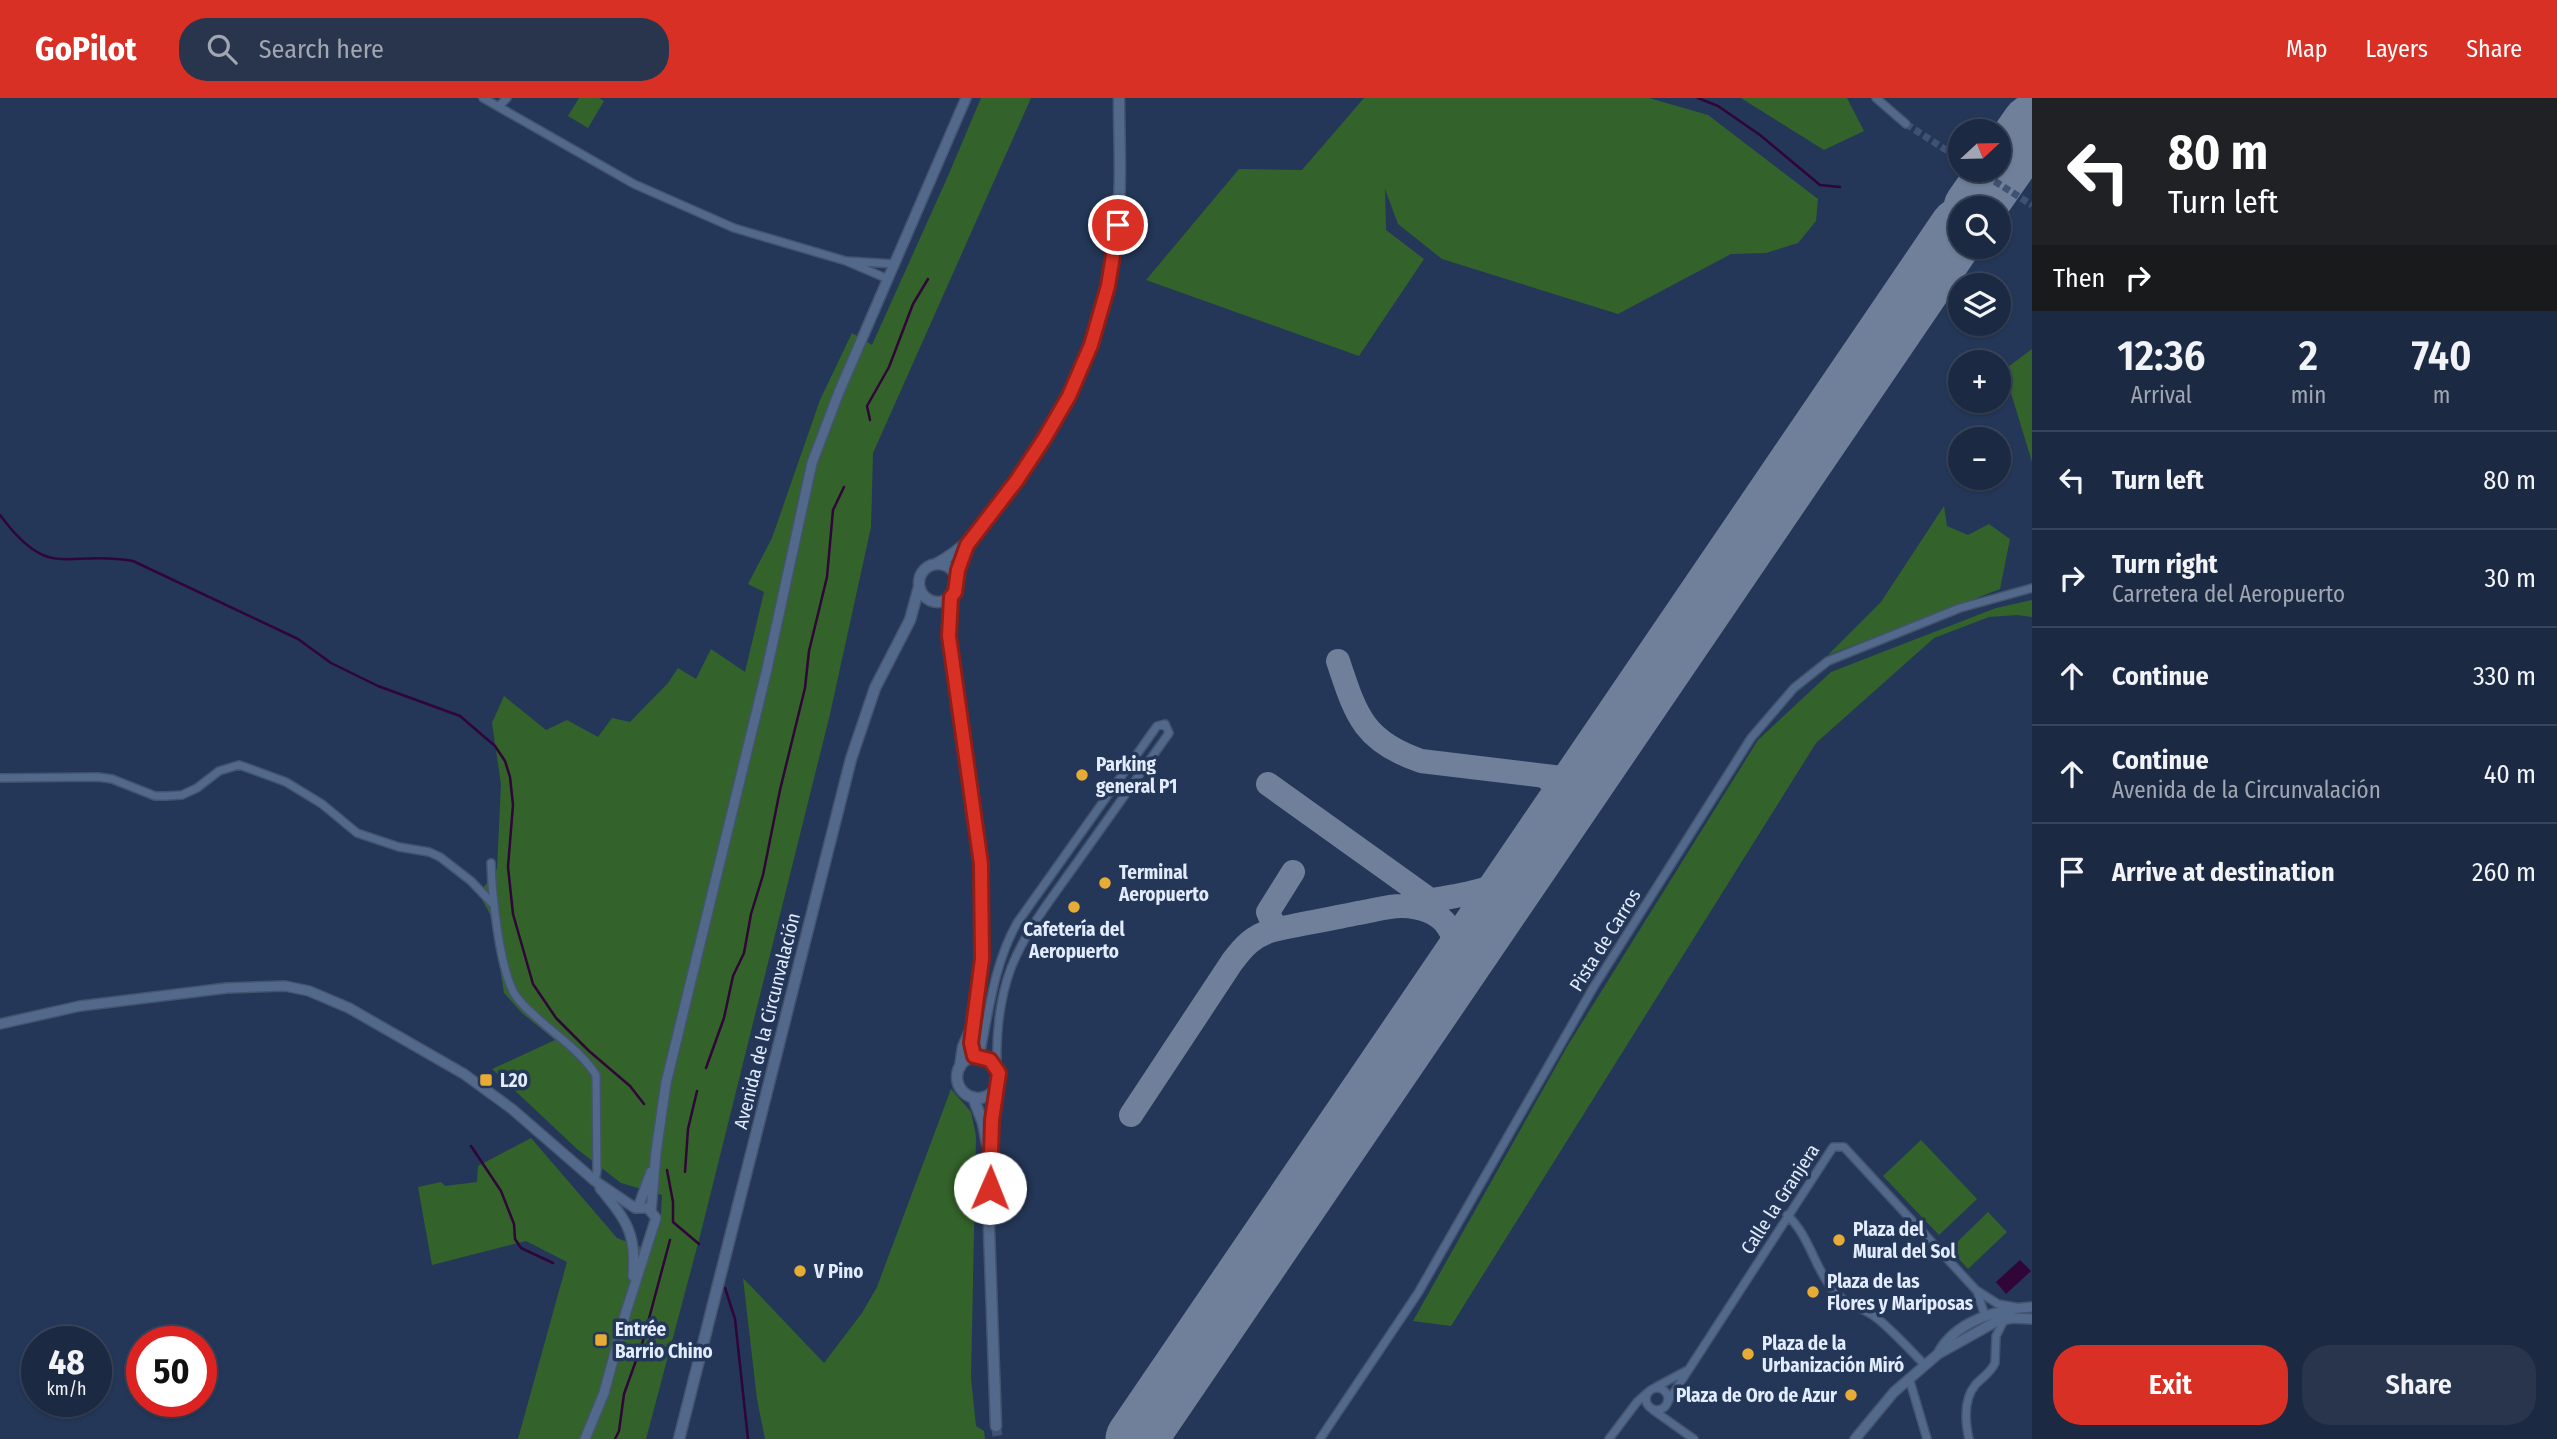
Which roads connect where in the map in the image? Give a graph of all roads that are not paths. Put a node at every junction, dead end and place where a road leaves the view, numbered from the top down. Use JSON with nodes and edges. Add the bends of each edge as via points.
{"nodes":[{"id":1,"x":483,"y":98,"type":"edge"},
{"id":2,"x":507,"y":98,"type":"edge"},
{"id":3,"x":966,"y":98,"type":"edge"},
{"id":4,"x":1119,"y":98,"type":"edge"},
{"id":5,"x":1877,"y":98,"type":"edge"},
{"id":6,"x":499,"y":106,"type":"junction"},
{"id":7,"x":1906,"y":124,"type":"tunnel mouth"},
{"id":8,"x":846,"y":261,"type":"junction"},
{"id":9,"x":895,"y":264,"type":"junction"},
{"id":10,"x":888,"y":279,"type":"junction"},
{"id":11,"x":967,"y":545,"type":"junction"},
{"id":12,"x":936,"y":564,"type":"junction"},
{"id":13,"x":957,"y":579,"type":"junction"},
{"id":14,"x":919,"y":587,"type":"junction"},
{"id":15,"x":2032,"y":588,"type":"edge"},
{"id":16,"x":951,"y":597,"type":"junction"},
{"id":17,"x":934,"y":601,"type":"junction"},
{"id":18,"x":910,"y":620,"type":"junction"},
{"id":19,"x":948,"y":627,"type":"junction"},
{"id":20,"x":1122,"y":775,"type":"junction"},
{"id":21,"x":0,"y":778,"type":"edge"},
{"id":22,"x":1134,"y":782,"type":"junction"},
{"id":23,"x":1080,"y":836,"type":"junction"},
{"id":24,"x":1090,"y":844,"type":"junction"},
{"id":25,"x":491,"y":863,"type":"dead end"},
{"id":26,"x":1037,"y":895,"type":"junction"},
{"id":27,"x":492,"y":903,"type":"junction"},
{"id":28,"x":1049,"y":903,"type":"junction"},
{"id":29,"x":0,"y":1024,"type":"edge"},
{"id":30,"x":971,"y":1029,"type":"junction"},
{"id":31,"x":977,"y":1056,"type":"junction"},
{"id":32,"x":960,"y":1067,"type":"junction"},
{"id":33,"x":997,"y":1068,"type":"junction"},
{"id":34,"x":998,"y":1085,"type":"junction"},
{"id":35,"x":973,"y":1097,"type":"junction"},
{"id":36,"x":656,"y":1155,"type":"junction"},
{"id":37,"x":990,"y":1164,"type":"junction"},
{"id":38,"x":595,"y":1181,"type":"junction"},
{"id":39,"x":636,"y":1208,"type":"junction"},
{"id":40,"x":651,"y":1210,"type":"junction"},
{"id":41,"x":1787,"y":1215,"type":"junction"},
{"id":42,"x":629,"y":1227,"type":"junction"},
{"id":43,"x":652,"y":1231,"type":"junction"},
{"id":44,"x":1976,"y":1290,"type":"junction"},
{"id":45,"x":631,"y":1295,"type":"junction"},
{"id":46,"x":2032,"y":1307,"type":"edge"},
{"id":47,"x":2016,"y":1308,"type":"junction"},
{"id":48,"x":1985,"y":1316,"type":"junction"},
{"id":49,"x":2005,"y":1319,"type":"junction"},
{"id":50,"x":2032,"y":1319,"type":"edge"},
{"id":51,"x":1938,"y":1354,"type":"junction"},
{"id":52,"x":1925,"y":1365,"type":"junction"},
{"id":53,"x":1686,"y":1371,"type":"junction"},
{"id":54,"x":1909,"y":1377,"type":"junction"},
{"id":55,"x":1650,"y":1391,"type":"junction"},
{"id":56,"x":1666,"y":1405,"type":"junction"},
{"id":57,"x":1633,"y":1408,"type":"junction"},
{"id":58,"x":1650,"y":1408,"type":"junction"},
{"id":59,"x":1667,"y":1420,"type":"junction"},
{"id":60,"x":996,"y":1426,"type":"tunnel mouth"},
{"id":61,"x":585,"y":1439,"type":"edge"},
{"id":62,"x":680,"y":1439,"type":"edge"},
{"id":63,"x":1320,"y":1439,"type":"edge"},
{"id":64,"x":1609,"y":1439,"type":"edge"},
{"id":65,"x":1694,"y":1439,"type":"edge"},
{"id":66,"x":1855,"y":1439,"type":"edge"},
{"id":67,"x":1927,"y":1439,"type":"edge"},
{"id":68,"x":1969,"y":1439,"type":"edge"}],
"edges":[{"from":1,"to":6,"type":"street"},
{"from":2,"to":6,"type":"street"},
{"from":3,"to":9,"type":"street"},
{"from":4,"to":11,"type":"main road","via":[[1118,225],[1108,286],[1091,345],[1044,439]]},
{"from":5,"to":7,"type":"street"},
{"from":6,"to":8,"type":"street","via":[[634,184],[734,228]]},
{"from":8,"to":9,"type":"street"},
{"from":8,"to":10,"type":"street"},
{"from":9,"to":10,"type":"street"},
{"from":10,"to":36,"type":"street","via":[[839,392],[806,485],[767,669],[686,995]]},
{"from":11,"to":12,"type":"main road"},
{"from":11,"to":13,"type":"main road"},
{"from":12,"to":13,"type":"main road","via":[[951,569]]},
{"from":12,"to":14,"type":"main road","via":[[922,572]]},
{"from":13,"to":16,"type":"main road"},
{"from":14,"to":17,"type":"main road"},
{"from":14,"to":18,"type":"main road"},
{"from":15,"to":63,"type":"street","name":"Pista de Carros","via":[[1960,608],[1828,661],[1794,688],[1751,738],[1593,988],[1418,1293]]},
{"from":16,"to":17,"type":"main road"},
{"from":16,"to":19,"type":"main road"},
{"from":17,"to":18,"type":"main road"},
{"from":17,"to":19,"type":"main road"},
{"from":18,"to":62,"type":"main road","name":"Avenida de la Circunvalación","via":[[875,688],[851,759]]},
{"from":19,"to":30,"type":"main road","via":[[981,864],[982,959]]},
{"from":20,"to":22,"type":"street"},
{"from":20,"to":22,"type":"street","via":[[1157,726],[1165,724],[1169,733]]},
{"from":20,"to":23,"type":"street"},
{"from":21,"to":27,"type":"street","via":[[98,777],[166,796],[182,795],[219,771],[239,765],[286,782],[357,833],[440,857]]},
{"from":22,"to":24,"type":"street"},
{"from":23,"to":24,"type":"street"},
{"from":23,"to":26,"type":"street"},
{"from":24,"to":28,"type":"street"},
{"from":25,"to":27,"type":"street"},
{"from":26,"to":28,"type":"street"},
{"from":26,"to":31,"type":"street","via":[[1008,941]]},
{"from":27,"to":38,"type":"street","via":[[513,992],[596,1074]]},
{"from":28,"to":33,"type":"street","via":[[1019,951],[1006,983]]},
{"from":29,"to":38,"type":"street","via":[[80,1006],[227,988],[285,986],[309,991],[349,1008],[464,1074]]},
{"from":30,"to":31,"type":"main road"},
{"from":30,"to":32,"type":"main road"},
{"from":31,"to":32,"type":"main road"},
{"from":31,"to":33,"type":"main road"},
{"from":32,"to":35,"type":"main road","via":[[960,1085]]},
{"from":33,"to":34,"type":"main road"},
{"from":34,"to":35,"type":"main road","via":[[990,1094]]},
{"from":34,"to":37,"type":"main road"},
{"from":35,"to":37,"type":"main road"},
{"from":36,"to":39,"type":"street"},
{"from":36,"to":40,"type":"street"},
{"from":37,"to":60,"type":"main road"},
{"from":38,"to":39,"type":"street"},
{"from":38,"to":42,"type":"street"},
{"from":39,"to":40,"type":"street"},
{"from":39,"to":42,"type":"street","via":[[628,1217]]},
{"from":40,"to":43,"type":"street","via":[[656,1223]]},
{"from":41,"to":44,"type":"street","name":"Calle la Granjera","via":[[1828,1151],[1844,1147]]},
{"from":41,"to":52,"type":"street","via":[[1838,1295],[1880,1321]]},
{"from":41,"to":53,"type":"street","name":"Calle la Granjera"},
{"from":42,"to":43,"type":"street","via":[[643,1236]]},
{"from":42,"to":45,"type":"street","via":[[634,1256]]},
{"from":43,"to":45,"type":"street"},
{"from":44,"to":47,"type":"street","name":"Calle la Granjera","via":[[1998,1304]]},
{"from":44,"to":48,"type":"street","name":"Calle la Granjera"},
{"from":45,"to":61,"type":"street","via":[[604,1393]]},
{"from":46,"to":47,"type":"street"},
{"from":47,"to":48,"type":"street"},
{"from":48,"to":51,"type":"street","via":[[1954,1335]]},
{"from":49,"to":50,"type":"street"},
{"from":49,"to":51,"type":"street"},
{"from":49,"to":68,"type":"street","via":[[1996,1336],[1995,1363],[1968,1400]]},
{"from":51,"to":52,"type":"street"},
{"from":52,"to":54,"type":"street"},
{"from":53,"to":55,"type":"street","name":"Calle la Granjera"},
{"from":53,"to":56,"type":"street","name":"Calle la Granjera"},
{"from":54,"to":66,"type":"street"},
{"from":54,"to":67,"type":"street"},
{"from":55,"to":56,"type":"street","via":[[1660,1388],[1666,1393]]},
{"from":55,"to":57,"type":"street","name":"Calle la Granjera"},
{"from":55,"to":58,"type":"street","via":[[1646,1397]]},
{"from":56,"to":58,"type":"street","via":[[1660,1410]]},
{"from":56,"to":59,"type":"street"},
{"from":57,"to":58,"type":"street"},
{"from":57,"to":64,"type":"street","name":"Calle la Granjera"},
{"from":58,"to":59,"type":"street"},
{"from":59,"to":65,"type":"street"}]}
